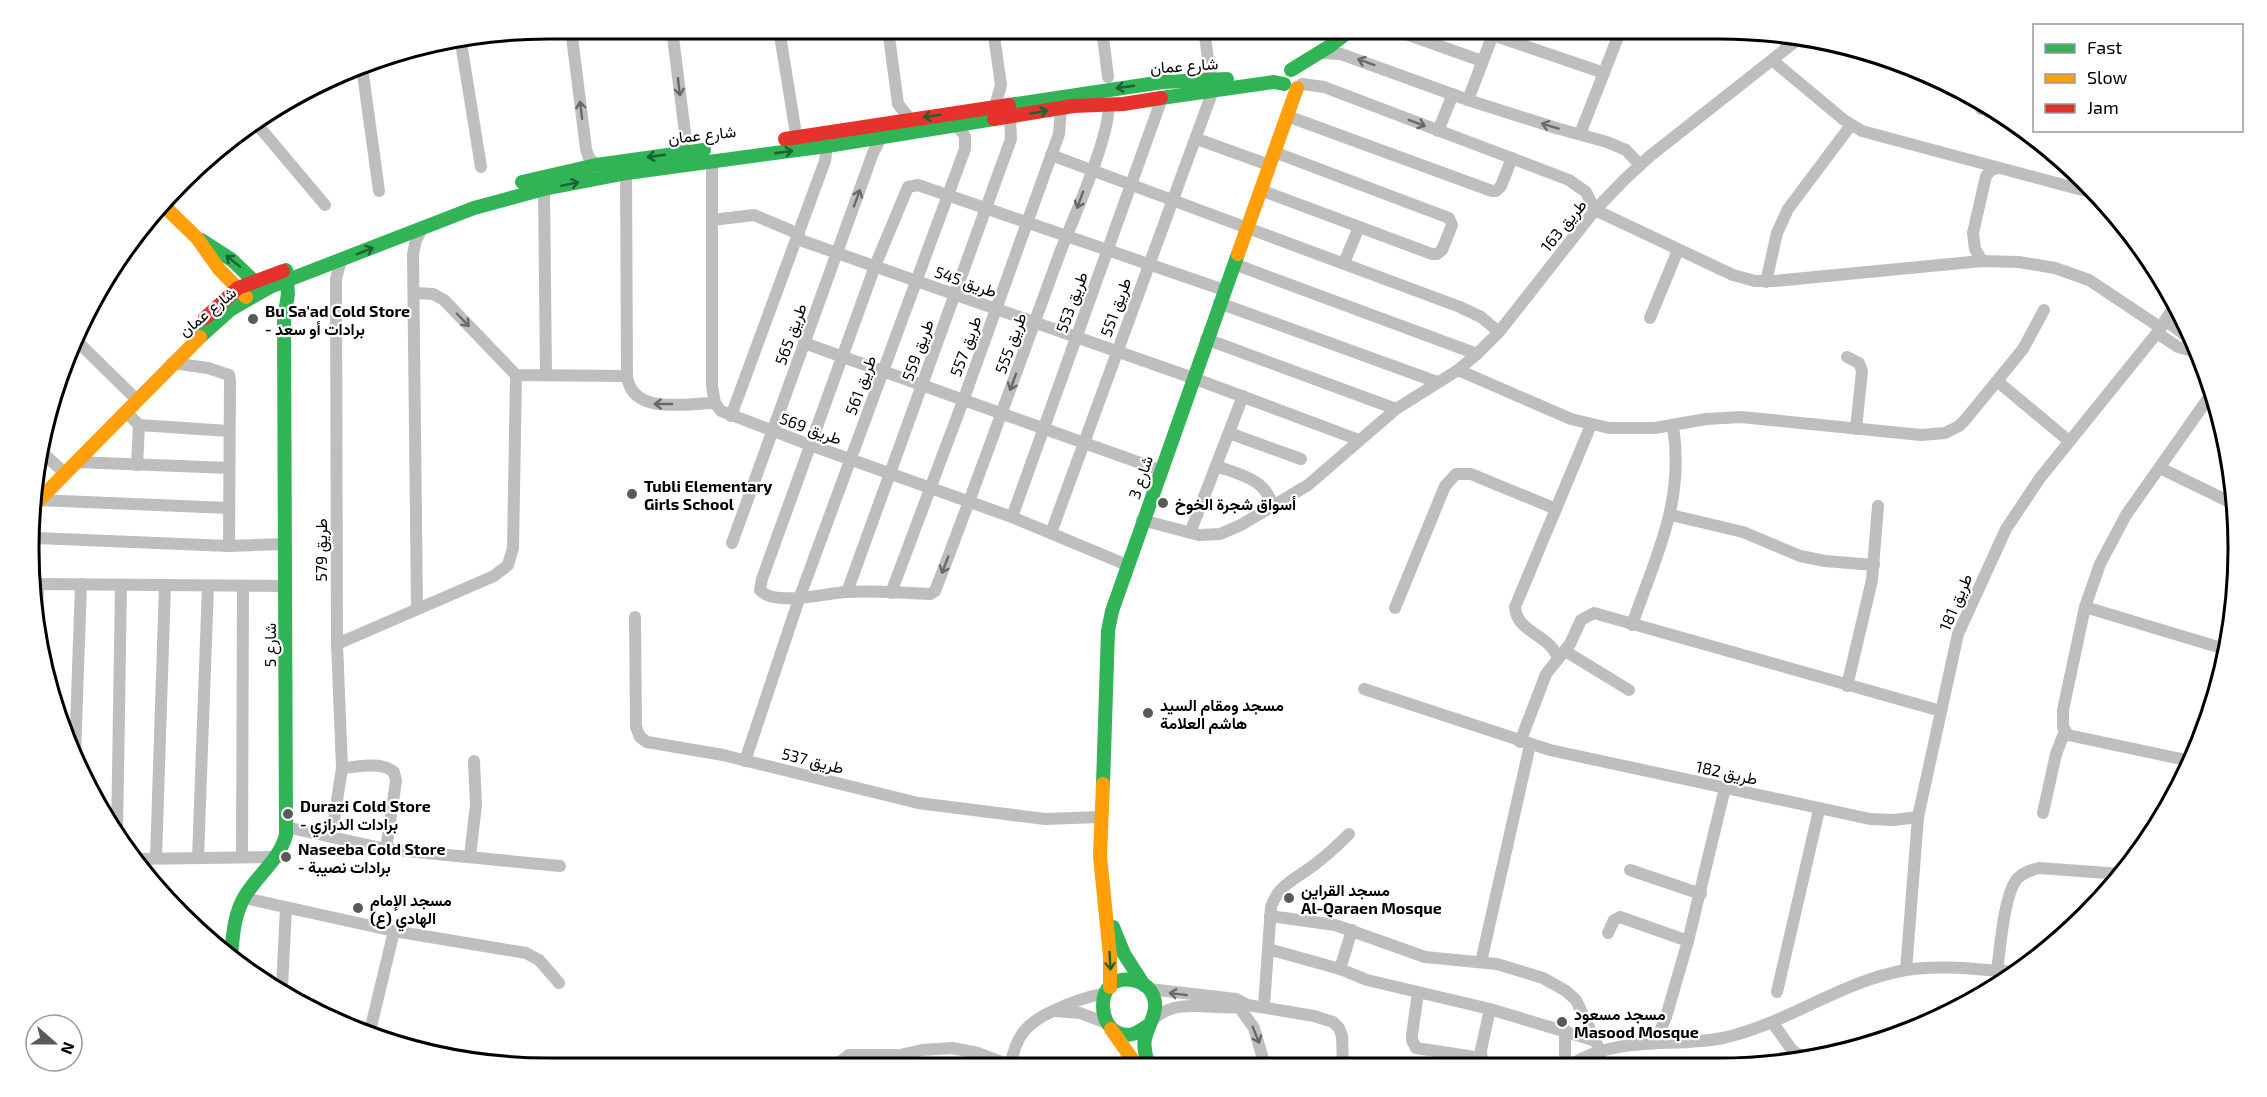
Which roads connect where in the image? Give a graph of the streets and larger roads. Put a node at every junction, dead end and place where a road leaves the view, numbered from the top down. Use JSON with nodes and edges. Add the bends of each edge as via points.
{"nodes":[{"id":1,"x":572,"y":39,"type":"edge"},
{"id":2,"x":673,"y":39,"type":"edge"},
{"id":3,"x":781,"y":39,"type":"edge"},
{"id":4,"x":889,"y":39,"type":"edge"},
{"id":5,"x":995,"y":39,"type":"edge"},
{"id":6,"x":1103,"y":39,"type":"edge"},
{"id":7,"x":1204,"y":39,"type":"edge"},
{"id":8,"x":1338,"y":39,"type":"edge"},
{"id":9,"x":1422,"y":39,"type":"edge"},
{"id":10,"x":1491,"y":39,"type":"edge"},
{"id":11,"x":1513,"y":39,"type":"edge"},
{"id":12,"x":1617,"y":39,"type":"edge"},
{"id":13,"x":1792,"y":44,"type":"edge"},
{"id":14,"x":462,"y":47,"type":"edge"},
{"id":15,"x":1320,"y":53,"type":"junction"},
{"id":16,"x":1772,"y":60,"type":"junction"},
{"id":17,"x":1482,"y":61,"type":"junction"},
{"id":18,"x":1604,"y":73,"type":"junction"},
{"id":19,"x":363,"y":75,"type":"edge"},
{"id":20,"x":1108,"y":77,"type":"dead end"},
{"id":21,"x":1292,"y":79,"type":"junction"},
{"id":22,"x":1205,"y":87,"type":"junction"},
{"id":23,"x":1453,"y":94,"type":"junction"},
{"id":24,"x":1162,"y":98,"type":"junction"},
{"id":25,"x":1468,"y":100,"type":"junction"},
{"id":26,"x":1108,"y":104,"type":"junction"},
{"id":27,"x":996,"y":106,"type":"junction"},
{"id":28,"x":1061,"y":108,"type":"junction"},
{"id":29,"x":1287,"y":116,"type":"junction"},
{"id":30,"x":1010,"y":117,"type":"junction"},
{"id":31,"x":910,"y":119,"type":"junction"},
{"id":32,"x":956,"y":125,"type":"junction"},
{"id":33,"x":1851,"y":125,"type":"junction"},
{"id":34,"x":260,"y":128,"type":"edge"},
{"id":35,"x":795,"y":128,"type":"dead end"},
{"id":36,"x":1438,"y":131,"type":"junction"},
{"id":37,"x":1580,"y":134,"type":"junction"},
{"id":38,"x":881,"y":138,"type":"junction"},
{"id":39,"x":1197,"y":139,"type":"junction"},
{"id":40,"x":827,"y":146,"type":"junction"},
{"id":41,"x":679,"y":153,"type":"junction"},
{"id":42,"x":1051,"y":155,"type":"junction"},
{"id":43,"x":1272,"y":158,"type":"junction"},
{"id":44,"x":1512,"y":159,"type":"junction"},
{"id":45,"x":712,"y":161,"type":"junction"},
{"id":46,"x":596,"y":165,"type":"junction"},
{"id":47,"x":1640,"y":165,"type":"junction"},
{"id":48,"x":626,"y":166,"type":"junction"},
{"id":49,"x":481,"y":167,"type":"dead end"},
{"id":50,"x":1999,"y":168,"type":"junction"},
{"id":51,"x":1092,"y":170,"type":"junction"},
{"id":52,"x":1131,"y":184,"type":"junction"},
{"id":53,"x":544,"y":189,"type":"junction"},
{"id":54,"x":1260,"y":190,"type":"junction"},
{"id":55,"x":2080,"y":190,"type":"edge"},
{"id":56,"x":379,"y":191,"type":"dead end"},
{"id":57,"x":948,"y":195,"type":"junction"},
{"id":58,"x":1174,"y":200,"type":"junction"},
{"id":59,"x":325,"y":206,"type":"dead end"},
{"id":60,"x":986,"y":207,"type":"junction"},
{"id":61,"x":168,"y":210,"type":"edge"},
{"id":62,"x":1595,"y":210,"type":"junction"},
{"id":63,"x":712,"y":220,"type":"junction"},
{"id":64,"x":1027,"y":222,"type":"junction"},
{"id":65,"x":423,"y":227,"type":"junction"},
{"id":66,"x":1247,"y":227,"type":"junction"},
{"id":67,"x":1359,"y":227,"type":"junction"},
{"id":68,"x":1067,"y":235,"type":"junction"},
{"id":69,"x":798,"y":236,"type":"junction"},
{"id":70,"x":197,"y":237,"type":"junction"},
{"id":71,"x":399,"y":237,"type":"junction"},
{"id":72,"x":1108,"y":249,"type":"junction"},
{"id":73,"x":1678,"y":249,"type":"junction"},
{"id":74,"x":837,"y":253,"type":"junction"},
{"id":75,"x":413,"y":254,"type":"junction"},
{"id":76,"x":341,"y":260,"type":"junction"},
{"id":77,"x":1982,"y":261,"type":"junction"},
{"id":78,"x":1149,"y":263,"type":"junction"},
{"id":79,"x":1344,"y":263,"type":"junction"},
{"id":80,"x":1234,"y":264,"type":"junction"},
{"id":81,"x":325,"y":266,"type":"junction"},
{"id":82,"x":875,"y":266,"type":"junction"},
{"id":83,"x":287,"y":275,"type":"junction"},
{"id":84,"x":336,"y":279,"type":"junction"},
{"id":85,"x":915,"y":280,"type":"junction"},
{"id":86,"x":1766,"y":282,"type":"junction"},
{"id":87,"x":263,"y":284,"type":"junction"},
{"id":88,"x":242,"y":293,"type":"junction"},
{"id":89,"x":415,"y":293,"type":"junction"},
{"id":90,"x":955,"y":294,"type":"junction"},
{"id":91,"x":1222,"y":297,"type":"junction"},
{"id":92,"x":996,"y":309,"type":"junction"},
{"id":93,"x":2044,"y":310,"type":"dead end"},
{"id":94,"x":2170,"y":313,"type":"edge"},
{"id":95,"x":1650,"y":318,"type":"dead end"},
{"id":96,"x":284,"y":319,"type":"junction"},
{"id":97,"x":1035,"y":322,"type":"junction"},
{"id":98,"x":2161,"y":327,"type":"junction"},
{"id":99,"x":1499,"y":332,"type":"junction"},
{"id":100,"x":2180,"y":333,"type":"edge"},
{"id":101,"x":1076,"y":337,"type":"junction"},
{"id":102,"x":1206,"y":339,"type":"junction"},
{"id":103,"x":804,"y":343,"type":"junction"},
{"id":104,"x":82,"y":346,"type":"edge"},
{"id":105,"x":1117,"y":351,"type":"junction"},
{"id":106,"x":1477,"y":354,"type":"junction"},
{"id":107,"x":1847,"y":357,"type":"dead end"},
{"id":108,"x":842,"y":358,"type":"junction"},
{"id":109,"x":172,"y":363,"type":"junction"},
{"id":110,"x":1458,"y":370,"type":"junction"},
{"id":111,"x":882,"y":371,"type":"junction"},
{"id":112,"x":516,"y":375,"type":"junction"},
{"id":113,"x":546,"y":375,"type":"junction"},
{"id":114,"x":627,"y":376,"type":"junction"},
{"id":115,"x":1193,"y":378,"type":"junction"},
{"id":116,"x":1997,"y":381,"type":"junction"},
{"id":117,"x":1437,"y":382,"type":"junction"},
{"id":118,"x":922,"y":386,"type":"junction"},
{"id":119,"x":1243,"y":396,"type":"junction"},
{"id":120,"x":137,"y":400,"type":"junction"},
{"id":121,"x":963,"y":401,"type":"junction"},
{"id":122,"x":2206,"y":401,"type":"edge"},
{"id":123,"x":715,"y":403,"type":"junction"},
{"id":124,"x":1396,"y":409,"type":"junction"},
{"id":125,"x":126,"y":412,"type":"junction"},
{"id":126,"x":1001,"y":414,"type":"junction"},
{"id":127,"x":731,"y":416,"type":"junction"},
{"id":128,"x":139,"y":425,"type":"junction"},
{"id":129,"x":1591,"y":425,"type":"junction"},
{"id":130,"x":1672,"y":426,"type":"junction"},
{"id":131,"x":1043,"y":428,"type":"junction"},
{"id":132,"x":1856,"y":429,"type":"junction"},
{"id":133,"x":229,"y":431,"type":"junction"},
{"id":134,"x":772,"y":431,"type":"junction"},
{"id":135,"x":1229,"y":433,"type":"junction"},
{"id":136,"x":1359,"y":440,"type":"junction"},
{"id":137,"x":2068,"y":441,"type":"junction"},
{"id":138,"x":1083,"y":442,"type":"junction"},
{"id":139,"x":810,"y":445,"type":"junction"},
{"id":140,"x":48,"y":457,"type":"edge"},
{"id":141,"x":851,"y":459,"type":"junction"},
{"id":142,"x":1301,"y":459,"type":"dead end"},
{"id":143,"x":76,"y":462,"type":"junction"},
{"id":144,"x":137,"y":465,"type":"junction"},
{"id":145,"x":1216,"y":466,"type":"junction"},
{"id":146,"x":229,"y":468,"type":"junction"},
{"id":147,"x":2160,"y":468,"type":"junction"},
{"id":148,"x":1160,"y":470,"type":"junction"},
{"id":149,"x":65,"y":473,"type":"junction"},
{"id":150,"x":890,"y":473,"type":"junction"},
{"id":151,"x":930,"y":486,"type":"junction"},
{"id":152,"x":42,"y":497,"type":"edge"},
{"id":153,"x":2226,"y":500,"type":"edge"},
{"id":154,"x":41,"y":501,"type":"edge"},
{"id":155,"x":970,"y":502,"type":"junction"},
{"id":156,"x":1878,"y":506,"type":"dead end"},
{"id":157,"x":229,"y":508,"type":"junction"},
{"id":158,"x":1273,"y":508,"type":"junction"},
{"id":159,"x":1556,"y":509,"type":"junction"},
{"id":160,"x":1671,"y":515,"type":"junction"},
{"id":161,"x":1012,"y":517,"type":"junction"},
{"id":162,"x":1142,"y":520,"type":"junction"},
{"id":163,"x":1051,"y":533,"type":"junction"},
{"id":164,"x":1190,"y":533,"type":"junction"},
{"id":165,"x":39,"y":538,"type":"edge"},
{"id":166,"x":732,"y":543,"type":"dead end"},
{"id":167,"x":285,"y":544,"type":"junction"},
{"id":168,"x":229,"y":546,"type":"junction"},
{"id":169,"x":1127,"y":564,"type":"junction"},
{"id":170,"x":1874,"y":565,"type":"junction"},
{"id":171,"x":40,"y":584,"type":"edge"},
{"id":172,"x":81,"y":584,"type":"junction"},
{"id":173,"x":121,"y":585,"type":"junction"},
{"id":174,"x":165,"y":585,"type":"junction"},
{"id":175,"x":208,"y":586,"type":"junction"},
{"id":176,"x":243,"y":586,"type":"junction"},
{"id":177,"x":285,"y":586,"type":"junction"},
{"id":178,"x":847,"y":592,"type":"junction"},
{"id":179,"x":891,"y":593,"type":"junction"},
{"id":180,"x":799,"y":599,"type":"junction"},
{"id":181,"x":2085,"y":607,"type":"junction"},
{"id":182,"x":1395,"y":608,"type":"dead end"},
{"id":183,"x":417,"y":609,"type":"junction"},
{"id":184,"x":635,"y":617,"type":"dead end"},
{"id":185,"x":1632,"y":625,"type":"junction"},
{"id":186,"x":337,"y":644,"type":"junction"},
{"id":187,"x":2218,"y":647,"type":"edge"},
{"id":188,"x":1562,"y":655,"type":"junction"},
{"id":189,"x":1847,"y":686,"type":"junction"},
{"id":190,"x":1364,"y":689,"type":"dead end"},
{"id":191,"x":1629,"y":690,"type":"dead end"},
{"id":192,"x":1941,"y":711,"type":"junction"},
{"id":193,"x":2065,"y":731,"type":"junction"},
{"id":194,"x":76,"y":737,"type":"edge"},
{"id":195,"x":1525,"y":743,"type":"junction"},
{"id":196,"x":2182,"y":759,"type":"edge"},
{"id":197,"x":474,"y":761,"type":"dead end"},
{"id":198,"x":745,"y":761,"type":"junction"},
{"id":199,"x":342,"y":768,"type":"junction"},
{"id":200,"x":1725,"y":789,"type":"junction"},
{"id":201,"x":1819,"y":810,"type":"junction"},
{"id":202,"x":2043,"y":813,"type":"dead end"},
{"id":203,"x":1101,"y":817,"type":"junction"},
{"id":204,"x":1918,"y":817,"type":"junction"},
{"id":205,"x":117,"y":819,"type":"edge"},
{"id":206,"x":333,"y":819,"type":"dead end"},
{"id":207,"x":286,"y":827,"type":"junction"},
{"id":208,"x":1349,"y":834,"type":"dead end"},
{"id":209,"x":386,"y":849,"type":"junction"},
{"id":210,"x":470,"y":856,"type":"junction"},
{"id":211,"x":242,"y":857,"type":"junction"},
{"id":212,"x":279,"y":857,"type":"junction"},
{"id":213,"x":156,"y":858,"type":"junction"},
{"id":214,"x":198,"y":858,"type":"junction"},
{"id":215,"x":144,"y":859,"type":"edge"},
{"id":216,"x":560,"y":866,"type":"dead end"},
{"id":217,"x":1630,"y":870,"type":"dead end"},
{"id":218,"x":2111,"y":873,"type":"edge"},
{"id":219,"x":1103,"y":894,"type":"junction"},
{"id":220,"x":1701,"y":894,"type":"junction"},
{"id":221,"x":244,"y":898,"type":"junction"},
{"id":222,"x":285,"y":908,"type":"junction"},
{"id":223,"x":1270,"y":916,"type":"junction"},
{"id":224,"x":1352,"y":930,"type":"junction"},
{"id":225,"x":394,"y":931,"type":"junction"},
{"id":226,"x":1608,"y":933,"type":"dead end"},
{"id":227,"x":1688,"y":941,"type":"junction"},
{"id":228,"x":232,"y":948,"type":"edge"},
{"id":229,"x":1268,"y":949,"type":"junction"},
{"id":230,"x":1481,"y":962,"type":"junction"},
{"id":231,"x":1340,"y":969,"type":"junction"},
{"id":232,"x":1906,"y":970,"type":"junction"},
{"id":233,"x":1997,"y":971,"type":"junction"},
{"id":234,"x":2003,"y":971,"type":"edge"},
{"id":235,"x":282,"y":983,"type":"edge"},
{"id":236,"x":559,"y":983,"type":"dead end"},
{"id":237,"x":1146,"y":987,"type":"junction"},
{"id":238,"x":1107,"y":990,"type":"junction"},
{"id":239,"x":1777,"y":992,"type":"dead end"},
{"id":240,"x":1418,"y":993,"type":"junction"},
{"id":241,"x":1244,"y":1006,"type":"junction"},
{"id":242,"x":1263,"y":1006,"type":"junction"},
{"id":243,"x":1490,"y":1009,"type":"junction"},
{"id":244,"x":1052,"y":1011,"type":"junction"},
{"id":245,"x":1666,"y":1017,"type":"junction"},
{"id":246,"x":1151,"y":1022,"type":"junction"},
{"id":247,"x":1772,"y":1022,"type":"junction"},
{"id":248,"x":371,"y":1026,"type":"edge"},
{"id":249,"x":1108,"y":1026,"type":"junction"},
{"id":250,"x":1565,"y":1030,"type":"junction"},
{"id":251,"x":1679,"y":1042,"type":"junction"},
{"id":252,"x":1655,"y":1043,"type":"junction"},
{"id":253,"x":1599,"y":1047,"type":"junction"},
{"id":254,"x":1795,"y":1052,"type":"edge"},
{"id":255,"x":978,"y":1053,"type":"junction"},
{"id":256,"x":844,"y":1058,"type":"edge"},
{"id":257,"x":976,"y":1058,"type":"edge"},
{"id":258,"x":990,"y":1058,"type":"edge"},
{"id":259,"x":1012,"y":1058,"type":"edge"},
{"id":260,"x":1131,"y":1058,"type":"edge"},
{"id":261,"x":1147,"y":1058,"type":"edge"},
{"id":262,"x":1263,"y":1058,"type":"edge"},
{"id":263,"x":1343,"y":1058,"type":"edge"},
{"id":264,"x":1463,"y":1058,"type":"edge"},
{"id":265,"x":1483,"y":1058,"type":"edge"},
{"id":266,"x":1565,"y":1058,"type":"edge"},
{"id":267,"x":1582,"y":1058,"type":"edge"}],
"edges":[{"from":46,"to":1,"type":"street","one_way":true,"via":[[586,149]]},
{"from":2,"to":41,"type":"street","one_way":true,"via":[[685,133]]},
{"from":3,"to":35,"type":"street"},
{"from":4,"to":31,"type":"street","via":[[898,104]]},
{"from":5,"to":27,"type":"street","via":[[1001,77]]},
{"from":6,"to":20,"type":"street"},
{"from":7,"to":22,"type":"street"},
{"from":8,"to":15,"type":"street","name":"شارع عمان"},
{"from":9,"to":17,"type":"street"},
{"from":10,"to":17,"type":"street"},
{"from":11,"to":18,"type":"street"},
{"from":12,"to":18,"type":"street"},
{"from":13,"to":16,"type":"street","name":"طريق 163"},
{"from":14,"to":49,"type":"street"},
{"from":15,"to":21,"type":"street","name":"شارع عمان"},
{"from":23,"to":15,"type":"street","one_way":true,"via":[[1341,54]]},
{"from":16,"to":33,"type":"street"},
{"from":16,"to":47,"type":"street","name":"طريق 163"},
{"from":17,"to":25,"type":"street"},
{"from":18,"to":37,"type":"street"},
{"from":19,"to":56,"type":"street"},
{"from":21,"to":22,"type":"street","name":"شارع عمان"},
{"from":21,"to":29,"type":"street","name":"شارع 3"},
{"from":21,"to":36,"type":"street","one_way":true},
{"from":22,"to":24,"type":"street","name":"شارع عمان"},
{"from":22,"to":27,"type":"street","name":"شارع عمان","one_way":true,"via":[[1174,80]]},
{"from":22,"to":39,"type":"street","name":"طريق 551"},
{"from":23,"to":25,"type":"street"},
{"from":23,"to":36,"type":"street"},
{"from":24,"to":26,"type":"street","name":"شارع عمان"},
{"from":24,"to":52,"type":"street","name":"طريق 553"},
{"from":37,"to":25,"type":"street","one_way":true},
{"from":26,"to":28,"type":"street","name":"شارع عمان"},
{"from":26,"to":51,"type":"street","name":"طريق 555","via":[[1107,128]]},
{"from":27,"to":31,"type":"street","name":"شارع عمان","one_way":true},
{"from":30,"to":28,"type":"street","name":"شارع عمان","one_way":true},
{"from":28,"to":42,"type":"street","name":"طريق 557","via":[[1059,134]]},
{"from":29,"to":43,"type":"street","name":"شارع 3"},
{"from":29,"to":44,"type":"street","via":[[1492,191],[1501,186]]},
{"from":30,"to":32,"type":"street","name":"شارع عمان"},
{"from":30,"to":60,"type":"street","name":"طريق 559","via":[[1011,139]]},
{"from":31,"to":41,"type":"street","name":"شارع عمان","via":[[755,145]]},
{"from":32,"to":38,"type":"street","name":"شارع عمان"},
{"from":32,"to":57,"type":"street","name":"طريق 561","via":[[966,142]]},
{"from":33,"to":50,"type":"street","via":[[1873,135]]},
{"from":33,"to":86,"type":"street","via":[[1788,209]]},
{"from":34,"to":59,"type":"street"},
{"from":36,"to":44,"type":"street"},
{"from":37,"to":47,"type":"street","via":[[1626,150]]},
{"from":38,"to":40,"type":"street","name":"شارع عمان"},
{"from":74,"to":38,"type":"street","name":"طريق 565","one_way":true},
{"from":39,"to":43,"type":"street"},
{"from":39,"to":58,"type":"street","name":"طريق 551"},
{"from":45,"to":40,"type":"street","name":"شارع عمان","one_way":true},
{"from":40,"to":69,"type":"street"},
{"from":41,"to":48,"type":"street","name":"شارع عمان","one_way":true},
{"from":42,"to":51,"type":"street"},
{"from":42,"to":64,"type":"street","name":"طريق 557"},
{"from":43,"to":54,"type":"street","name":"شارع 3"},
{"from":43,"to":67,"type":"street","via":[[1449,218],[1452,225],[1437,254]]},
{"from":44,"to":62,"type":"street","via":[[1575,183],[1586,192]]},
{"from":45,"to":48,"type":"street","name":"شارع عمان"},
{"from":45,"to":63,"type":"street"},
{"from":46,"to":48,"type":"street","name":"شارع عمان"},
{"from":46,"to":83,"type":"street","name":"شارع عمان","via":[[544,176],[411,219]]},
{"from":47,"to":62,"type":"street","name":"طريق 163"},
{"from":53,"to":48,"type":"street","name":"شارع عمان","one_way":true},
{"from":48,"to":114,"type":"street"},
{"from":50,"to":55,"type":"street"},
{"from":50,"to":77,"type":"street","via":[[1986,176],[1973,233]]},
{"from":51,"to":52,"type":"street"},
{"from":51,"to":68,"type":"street","name":"طريق 555","one_way":true},
{"from":52,"to":58,"type":"street"},
{"from":52,"to":72,"type":"street","name":"طريق 553"},
{"from":53,"to":65,"type":"street","name":"شارع عمان"},
{"from":53,"to":113,"type":"street"},
{"from":54,"to":66,"type":"street","name":"شارع 3"},
{"from":54,"to":67,"type":"street"},
{"from":57,"to":60,"type":"street"},
{"from":57,"to":82,"type":"street","via":[[915,184],[908,187]]},
{"from":57,"to":85,"type":"street","name":"طريق 561"},
{"from":58,"to":66,"type":"street"},
{"from":58,"to":78,"type":"street","name":"طريق 551"},
{"from":60,"to":64,"type":"street"},
{"from":60,"to":90,"type":"street","name":"طريق 559"},
{"from":61,"to":70,"type":"street"},
{"from":62,"to":73,"type":"street"},
{"from":62,"to":99,"type":"street","name":"طريق 163"},
{"from":63,"to":69,"type":"street","name":"طريق 545","via":[[754,215]]},
{"from":63,"to":123,"type":"street"},
{"from":64,"to":68,"type":"street"},
{"from":64,"to":92,"type":"street","name":"طريق 557"},
{"from":65,"to":71,"type":"street","name":"شارع عمان"},
{"from":65,"to":75,"type":"street"},
{"from":66,"to":79,"type":"street"},
{"from":66,"to":80,"type":"street","name":"شارع 3"},
{"from":67,"to":79,"type":"street"},
{"from":68,"to":72,"type":"street"},
{"from":68,"to":97,"type":"street","name":"طريق 555"},
{"from":69,"to":74,"type":"street","name":"طريق 545"},
{"from":69,"to":127,"type":"street"},
{"from":87,"to":70,"type":"street","one_way":true},
{"from":70,"to":88,"type":"street"},
{"from":71,"to":75,"type":"street"},
{"from":76,"to":71,"type":"street","name":"شارع عمان","one_way":true},
{"from":72,"to":78,"type":"street"},
{"from":72,"to":101,"type":"street","name":"طريق 553"},
{"from":73,"to":86,"type":"street","via":[[1732,275]]},
{"from":73,"to":95,"type":"street"},
{"from":74,"to":82,"type":"street","name":"طريق 545"},
{"from":74,"to":103,"type":"street","name":"طريق 565"},
{"from":75,"to":89,"type":"street"},
{"from":76,"to":81,"type":"street","name":"شارع عمان"},
{"from":76,"to":84,"type":"street","name":"طريق 579"},
{"from":77,"to":86,"type":"street"},
{"from":77,"to":98,"type":"street","via":[[2037,264],[2081,276]]},
{"from":78,"to":91,"type":"street"},
{"from":78,"to":105,"type":"street","name":"طريق 551"},
{"from":79,"to":99,"type":"street","via":[[1471,311]]},
{"from":80,"to":91,"type":"street","name":"شارع 3"},
{"from":80,"to":106,"type":"street"},
{"from":81,"to":83,"type":"street","name":"شارع عمان"},
{"from":81,"to":84,"type":"street"},
{"from":82,"to":85,"type":"street","name":"طريق 545"},
{"from":82,"to":108,"type":"street"},
{"from":83,"to":87,"type":"street","name":"شارع عمان"},
{"from":83,"to":96,"type":"street","name":"شارع 5","via":[[289,299]]},
{"from":84,"to":186,"type":"street","name":"طريق 579"},
{"from":85,"to":90,"type":"street","name":"طريق 545"},
{"from":85,"to":111,"type":"street","name":"طريق 561"},
{"from":87,"to":88,"type":"street","name":"شارع عمان"},
{"from":87,"to":96,"type":"street","name":"شارع 5"},
{"from":88,"to":109,"type":"street","name":"شارع عمان","via":[[222,300],[198,325]]},
{"from":89,"to":112,"type":"street","one_way":true,"via":[[444,300]]},
{"from":89,"to":183,"type":"street"},
{"from":90,"to":92,"type":"street","name":"طريق 545"},
{"from":90,"to":118,"type":"street","name":"طريق 559"},
{"from":91,"to":102,"type":"street","name":"شارع 3"},
{"from":91,"to":117,"type":"street"},
{"from":92,"to":97,"type":"street","name":"طريق 545"},
{"from":92,"to":121,"type":"street","name":"طريق 557"},
{"from":93,"to":116,"type":"street","via":[[2029,340]]},
{"from":94,"to":98,"type":"street","name":"طريق 181"},
{"from":96,"to":167,"type":"street","name":"شارع 5"},
{"from":97,"to":101,"type":"street","name":"طريق 545"},
{"from":97,"to":126,"type":"street","name":"طريق 555","one_way":true},
{"from":98,"to":100,"type":"street"},
{"from":98,"to":137,"type":"street","name":"طريق 181"},
{"from":99,"to":106,"type":"street","name":"طريق 163"},
{"from":101,"to":105,"type":"street","name":"طريق 545"},
{"from":101,"to":131,"type":"street","name":"طريق 553"},
{"from":102,"to":115,"type":"street","name":"شارع 3"},
{"from":102,"to":124,"type":"street"},
{"from":103,"to":108,"type":"street"},
{"from":103,"to":134,"type":"street","name":"طريق 565"},
{"from":104,"to":120,"type":"street"},
{"from":105,"to":115,"type":"street","name":"طريق 545"},
{"from":105,"to":138,"type":"street","name":"طريق 551"},
{"from":106,"to":110,"type":"street","name":"طريق 163"},
{"from":107,"to":132,"type":"street","via":[[1859,363],[1862,371]]},
{"from":108,"to":111,"type":"street"},
{"from":108,"to":139,"type":"street"},
{"from":109,"to":120,"type":"street","name":"شارع عمان"},
{"from":109,"to":133,"type":"street","via":[[229,375]]},
{"from":110,"to":117,"type":"street","name":"طريق 163"},
{"from":110,"to":129,"type":"street"},
{"from":111,"to":118,"type":"street"},
{"from":111,"to":141,"type":"street","name":"طريق 561"},
{"from":112,"to":113,"type":"street"},
{"from":112,"to":183,"type":"street","via":[[513,548],[508,565],[494,576]]},
{"from":113,"to":114,"type":"street"},
{"from":123,"to":114,"type":"street","one_way":true,"via":[[649,403],[634,394]]},
{"from":115,"to":119,"type":"street","name":"طريق 545"},
{"from":115,"to":148,"type":"street","name":"شارع 3"},
{"from":116,"to":132,"type":"street","via":[[1959,426],[1945,433],[1921,435]]},
{"from":116,"to":137,"type":"street"},
{"from":117,"to":124,"type":"street","name":"طريق 163"},
{"from":118,"to":121,"type":"street"},
{"from":118,"to":150,"type":"street","name":"طريق 559"},
{"from":119,"to":135,"type":"street"},
{"from":119,"to":136,"type":"street","name":"طريق 545"},
{"from":120,"to":125,"type":"street","name":"شارع عمان"},
{"from":121,"to":126,"type":"street"},
{"from":121,"to":151,"type":"street","name":"طريق 557"},
{"from":122,"to":147,"type":"street"},
{"from":123,"to":127,"type":"street","name":"طريق 569"},
{"from":124,"to":136,"type":"street","name":"طريق 163"},
{"from":125,"to":128,"type":"street"},
{"from":125,"to":143,"type":"street","name":"شارع عمان"},
{"from":126,"to":131,"type":"street"},
{"from":126,"to":155,"type":"street","name":"طريق 555"},
{"from":127,"to":134,"type":"street","name":"طريق 569"},
{"from":128,"to":133,"type":"street"},
{"from":128,"to":144,"type":"street"},
{"from":129,"to":130,"type":"street","via":[[1638,429]]},
{"from":129,"to":159,"type":"street"},
{"from":130,"to":132,"type":"street","via":[[1741,417]]},
{"from":130,"to":160,"type":"street","via":[[1676,471]]},
{"from":131,"to":138,"type":"street"},
{"from":131,"to":161,"type":"street","name":"طريق 553"},
{"from":133,"to":146,"type":"street"},
{"from":134,"to":139,"type":"street","name":"طريق 569"},
{"from":134,"to":166,"type":"street","name":"طريق 565"},
{"from":135,"to":142,"type":"street"},
{"from":135,"to":145,"type":"street"},
{"from":136,"to":158,"type":"street","name":"طريق 163","via":[[1308,485]]},
{"from":137,"to":192,"type":"street","name":"طريق 181","via":[[2006,529],[1958,634]]},
{"from":138,"to":148,"type":"street"},
{"from":138,"to":163,"type":"street","name":"طريق 551"},
{"from":139,"to":141,"type":"street","name":"طريق 569"},
{"from":139,"to":180,"type":"street","via":[[760,590],[763,594]]},
{"from":140,"to":149,"type":"street"},
{"from":141,"to":150,"type":"street","name":"طريق 569"},
{"from":141,"to":180,"type":"street","name":"طريق 561"},
{"from":143,"to":144,"type":"street"},
{"from":143,"to":149,"type":"street","name":"شارع عمان"},
{"from":144,"to":146,"type":"street"},
{"from":145,"to":158,"type":"street","via":[[1259,483],[1268,492]]},
{"from":145,"to":164,"type":"street"},
{"from":146,"to":157,"type":"street"},
{"from":147,"to":153,"type":"street"},
{"from":147,"to":181,"type":"street","via":[[2126,515],[2100,564]]},
{"from":148,"to":162,"type":"street","name":"شارع 3"},
{"from":149,"to":152,"type":"street","name":"شارع عمان"},
{"from":150,"to":151,"type":"street","name":"طريق 569"},
{"from":150,"to":178,"type":"street","name":"طريق 559"},
{"from":151,"to":155,"type":"street","name":"طريق 569"},
{"from":151,"to":179,"type":"street","name":"طريق 557"},
{"from":154,"to":157,"type":"street"},
{"from":155,"to":161,"type":"street","name":"طريق 569"},
{"from":155,"to":179,"type":"street","name":"طريق 555","one_way":true,"via":[[935,591]]},
{"from":156,"to":170,"type":"street"},
{"from":157,"to":168,"type":"street"},
{"from":158,"to":164,"type":"street","name":"طريق 163","via":[[1231,530],[1210,535]]},
{"from":159,"to":182,"type":"street","via":[[1471,474],[1455,474],[1445,486]]},
{"from":159,"to":188,"type":"street","via":[[1515,607],[1521,623]]},
{"from":160,"to":170,"type":"street","via":[[1743,531],[1800,556]]},
{"from":160,"to":185,"type":"street"},
{"from":161,"to":163,"type":"street","name":"طريق 569"},
{"from":162,"to":164,"type":"street","name":"طريق 163"},
{"from":162,"to":169,"type":"street","name":"شارع 3"},
{"from":163,"to":169,"type":"street","name":"طريق 569"},
{"from":165,"to":168,"type":"street"},
{"from":167,"to":168,"type":"street"},
{"from":167,"to":177,"type":"street","name":"شارع 5"},
{"from":169,"to":203,"type":"street","name":"شارع 3","via":[[1108,631]]},
{"from":170,"to":189,"type":"street"},
{"from":171,"to":172,"type":"street"},
{"from":172,"to":173,"type":"street"},
{"from":172,"to":194,"type":"street"},
{"from":173,"to":174,"type":"street"},
{"from":173,"to":205,"type":"street"},
{"from":174,"to":175,"type":"street"},
{"from":174,"to":213,"type":"street"},
{"from":175,"to":176,"type":"street"},
{"from":175,"to":214,"type":"street"},
{"from":176,"to":177,"type":"street"},
{"from":176,"to":211,"type":"street"},
{"from":177,"to":207,"type":"street","name":"شارع 5"},
{"from":178,"to":179,"type":"street"},
{"from":178,"to":180,"type":"street"},
{"from":180,"to":198,"type":"street","name":"طريق 561"},
{"from":181,"to":187,"type":"street"},
{"from":181,"to":193,"type":"street","via":[[2063,710]]},
{"from":183,"to":186,"type":"street"},
{"from":184,"to":198,"type":"street","name":"طريق 537","via":[[636,727],[640,737]]},
{"from":185,"to":188,"type":"street","via":[[1599,614],[1589,615],[1581,620]]},
{"from":185,"to":189,"type":"street"},
{"from":186,"to":199,"type":"street","name":"طريق 579"},
{"from":188,"to":191,"type":"street"},
{"from":188,"to":195,"type":"street","via":[[1546,674]]},
{"from":189,"to":192,"type":"street"},
{"from":190,"to":195,"type":"street","name":"طريق 182"},
{"from":192,"to":204,"type":"street","name":"طريق 181"},
{"from":193,"to":196,"type":"street","via":[[2082,739]]},
{"from":193,"to":202,"type":"street"},
{"from":195,"to":200,"type":"street","name":"طريق 182"},
{"from":195,"to":230,"type":"street"},
{"from":197,"to":210,"type":"street","via":[[476,805]]},
{"from":198,"to":203,"type":"street","name":"طريق 537","via":[[918,803],[1045,819]]},
{"from":199,"to":206,"type":"street","name":"طريق 579"},
{"from":199,"to":209,"type":"street","via":[[378,765],[394,772]]},
{"from":200,"to":201,"type":"street","name":"طريق 182"},
{"from":200,"to":220,"type":"street"},
{"from":201,"to":204,"type":"street","name":"طريق 182","via":[[1882,820]]},
{"from":201,"to":239,"type":"street"},
{"from":203,"to":219,"type":"street","name":"شارع 3"},
{"from":204,"to":232,"type":"street","name":"طريق 181"},
{"from":207,"to":209,"type":"street"},
{"from":207,"to":212,"type":"street","name":"شارع 5"},
{"from":208,"to":223,"type":"street","via":[[1278,891]]},
{"from":209,"to":210,"type":"street"},
{"from":210,"to":216,"type":"street"},
{"from":211,"to":212,"type":"street"},
{"from":211,"to":214,"type":"street"},
{"from":212,"to":221,"type":"street","name":"شارع 5"},
{"from":213,"to":214,"type":"street"},
{"from":213,"to":215,"type":"street"},
{"from":217,"to":220,"type":"street"},
{"from":218,"to":233,"type":"street","via":[[2039,868],[2019,877],[2008,897]]},
{"from":219,"to":237,"type":"street","name":"شارع 3","via":[[1117,938]]},
{"from":219,"to":238,"type":"street","name":"شارع 3","one_way":true,"via":[[1110,956]]},
{"from":220,"to":227,"type":"street"},
{"from":221,"to":222,"type":"street"},
{"from":221,"to":228,"type":"street","name":"شارع 5"},
{"from":222,"to":225,"type":"street"},
{"from":222,"to":235,"type":"street"},
{"from":223,"to":224,"type":"street","via":[[1318,921]]},
{"from":223,"to":229,"type":"street"},
{"from":224,"to":230,"type":"street","via":[[1425,957]]},
{"from":224,"to":231,"type":"street"},
{"from":225,"to":236,"type":"street","via":[[526,953],[539,960]]},
{"from":225,"to":248,"type":"street"},
{"from":226,"to":227,"type":"street","via":[[1614,920],[1620,918]]},
{"from":227,"to":245,"type":"street"},
{"from":229,"to":231,"type":"street"},
{"from":229,"to":242,"type":"street"},
{"from":230,"to":253,"type":"street","via":[[1543,978],[1566,991],[1580,1006]]},
{"from":231,"to":240,"type":"street"},
{"from":232,"to":233,"type":"street"},
{"from":232,"to":247,"type":"street","via":[[1840,992]]},
{"from":233,"to":234,"type":"street"},
{"from":237,"to":238,"type":"street","via":[[1126,980]]},
{"from":241,"to":237,"type":"street","one_way":true,"via":[[1236,999]]},
{"from":237,"to":246,"type":"street","via":[[1155,1003]]},
{"from":238,"to":244,"type":"street"},
{"from":238,"to":249,"type":"street","via":[[1101,1008]]},
{"from":240,"to":243,"type":"street"},
{"from":240,"to":264,"type":"street","via":[[1412,1035],[1416,1048]]},
{"from":241,"to":242,"type":"street"},
{"from":241,"to":246,"type":"street","via":[[1180,1006],[1166,1010]]},
{"from":241,"to":262,"type":"street","one_way":true},
{"from":242,"to":263,"type":"street","via":[[1333,1022],[1340,1028]]},
{"from":243,"to":250,"type":"street"},
{"from":243,"to":265,"type":"street"},
{"from":244,"to":249,"type":"street","via":[[1080,1013]]},
{"from":244,"to":259,"type":"street","via":[[1023,1032]]},
{"from":245,"to":251,"type":"street"},
{"from":245,"to":252,"type":"street"},
{"from":246,"to":249,"type":"street","via":[[1135,1034],[1126,1035]]},
{"from":246,"to":261,"type":"street","via":[[1144,1048]]},
{"from":247,"to":251,"type":"street","via":[[1721,1038]]},
{"from":247,"to":254,"type":"street"},
{"from":249,"to":260,"type":"street"},
{"from":250,"to":253,"type":"street"},
{"from":250,"to":266,"type":"street"},
{"from":251,"to":252,"type":"street"},
{"from":252,"to":253,"type":"street"},
{"from":253,"to":267,"type":"street"},
{"from":255,"to":256,"type":"street","via":[[952,1048]]},
{"from":255,"to":257,"type":"street"},
{"from":255,"to":258,"type":"street"}]}
